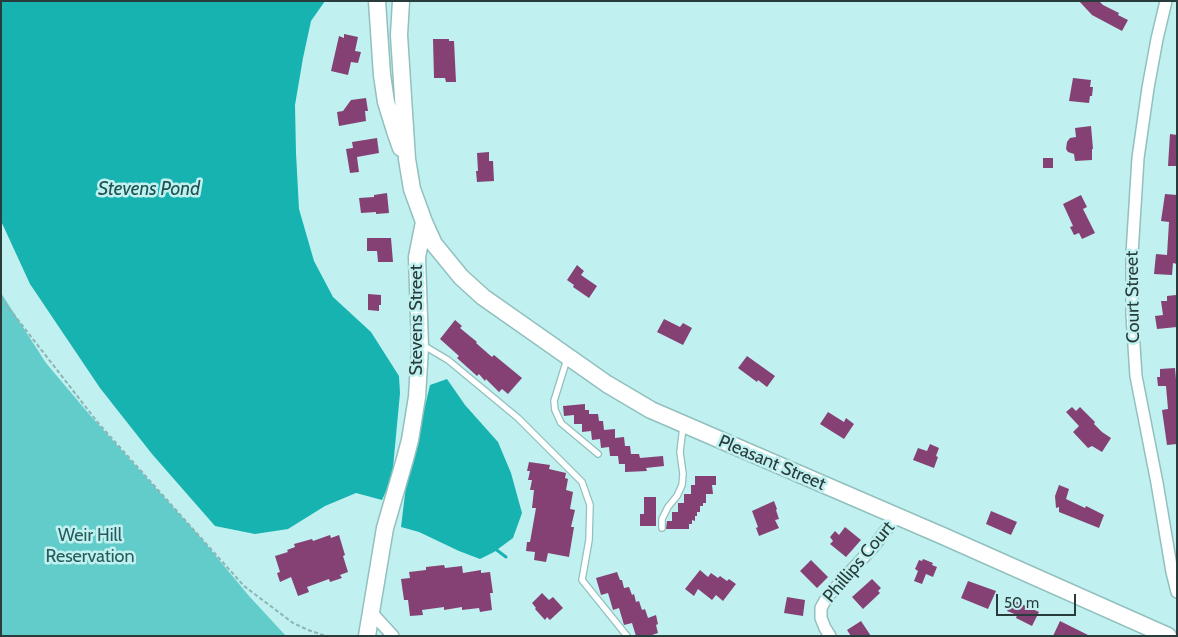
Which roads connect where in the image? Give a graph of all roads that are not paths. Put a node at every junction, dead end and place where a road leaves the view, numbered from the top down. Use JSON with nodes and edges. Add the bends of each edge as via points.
{"nodes":[{"id":1,"x":377,"y":1,"type":"edge"},
{"id":2,"x":401,"y":1,"type":"edge"},
{"id":3,"x":1166,"y":1,"type":"edge"},
{"id":4,"x":407,"y":159,"type":"junction"},
{"id":5,"x":424,"y":222,"type":"junction"},
{"id":6,"x":420,"y":343,"type":"junction"},
{"id":7,"x":568,"y":357,"type":"junction"},
{"id":8,"x":684,"y":424,"type":"junction"},
{"id":9,"x":598,"y":454,"type":"dead end"},
{"id":10,"x":897,"y":516,"type":"junction"},
{"id":11,"x":662,"y":528,"type":"dead end"},
{"id":12,"x":1177,"y":592,"type":"edge"},
{"id":13,"x":371,"y":612,"type":"junction"},
{"id":14,"x":367,"y":636,"type":"edge"},
{"id":15,"x":393,"y":636,"type":"edge"},
{"id":16,"x":627,"y":636,"type":"edge"},
{"id":17,"x":830,"y":636,"type":"edge"},
{"id":18,"x":1168,"y":636,"type":"edge"}],
"edges":[{"from":1,"to":4,"type":"street","via":[[386,102]]},
{"from":2,"to":4,"type":"street","via":[[399,35]]},
{"from":3,"to":12,"type":"street","name":"Court Street","via":[[1138,158],[1132,315],[1136,376]]},
{"from":4,"to":5,"type":"street","via":[[412,189]]},
{"from":5,"to":6,"type":"street","name":"Stevens Street","via":[[417,257]]},
{"from":5,"to":7,"type":"street","name":"Pleasant Street","via":[[434,244],[461,277],[483,297]]},
{"from":6,"to":13,"type":"street","name":"Stevens Street","via":[[417,397],[410,440],[385,528]]},
{"from":6,"to":16,"type":"lane","via":[[448,360],[518,418],[582,482],[590,504],[589,540],[582,580]]},
{"from":7,"to":8,"type":"street","name":"Pleasant Street","via":[[650,410]]},
{"from":7,"to":9,"type":"lane","via":[[554,401],[555,410],[561,423]]},
{"from":8,"to":10,"type":"street","name":"Pleasant Street"},
{"from":8,"to":11,"type":"lane","via":[[680,452],[682,485],[662,519]]},
{"from":10,"to":17,"type":"street","name":"Phillips Court","via":[[827,597],[821,618]]},
{"from":10,"to":18,"type":"street","name":"Pleasant Street"},
{"from":13,"to":14,"type":"street","name":"Stevens Street"},
{"from":13,"to":15,"type":"street"}]}
